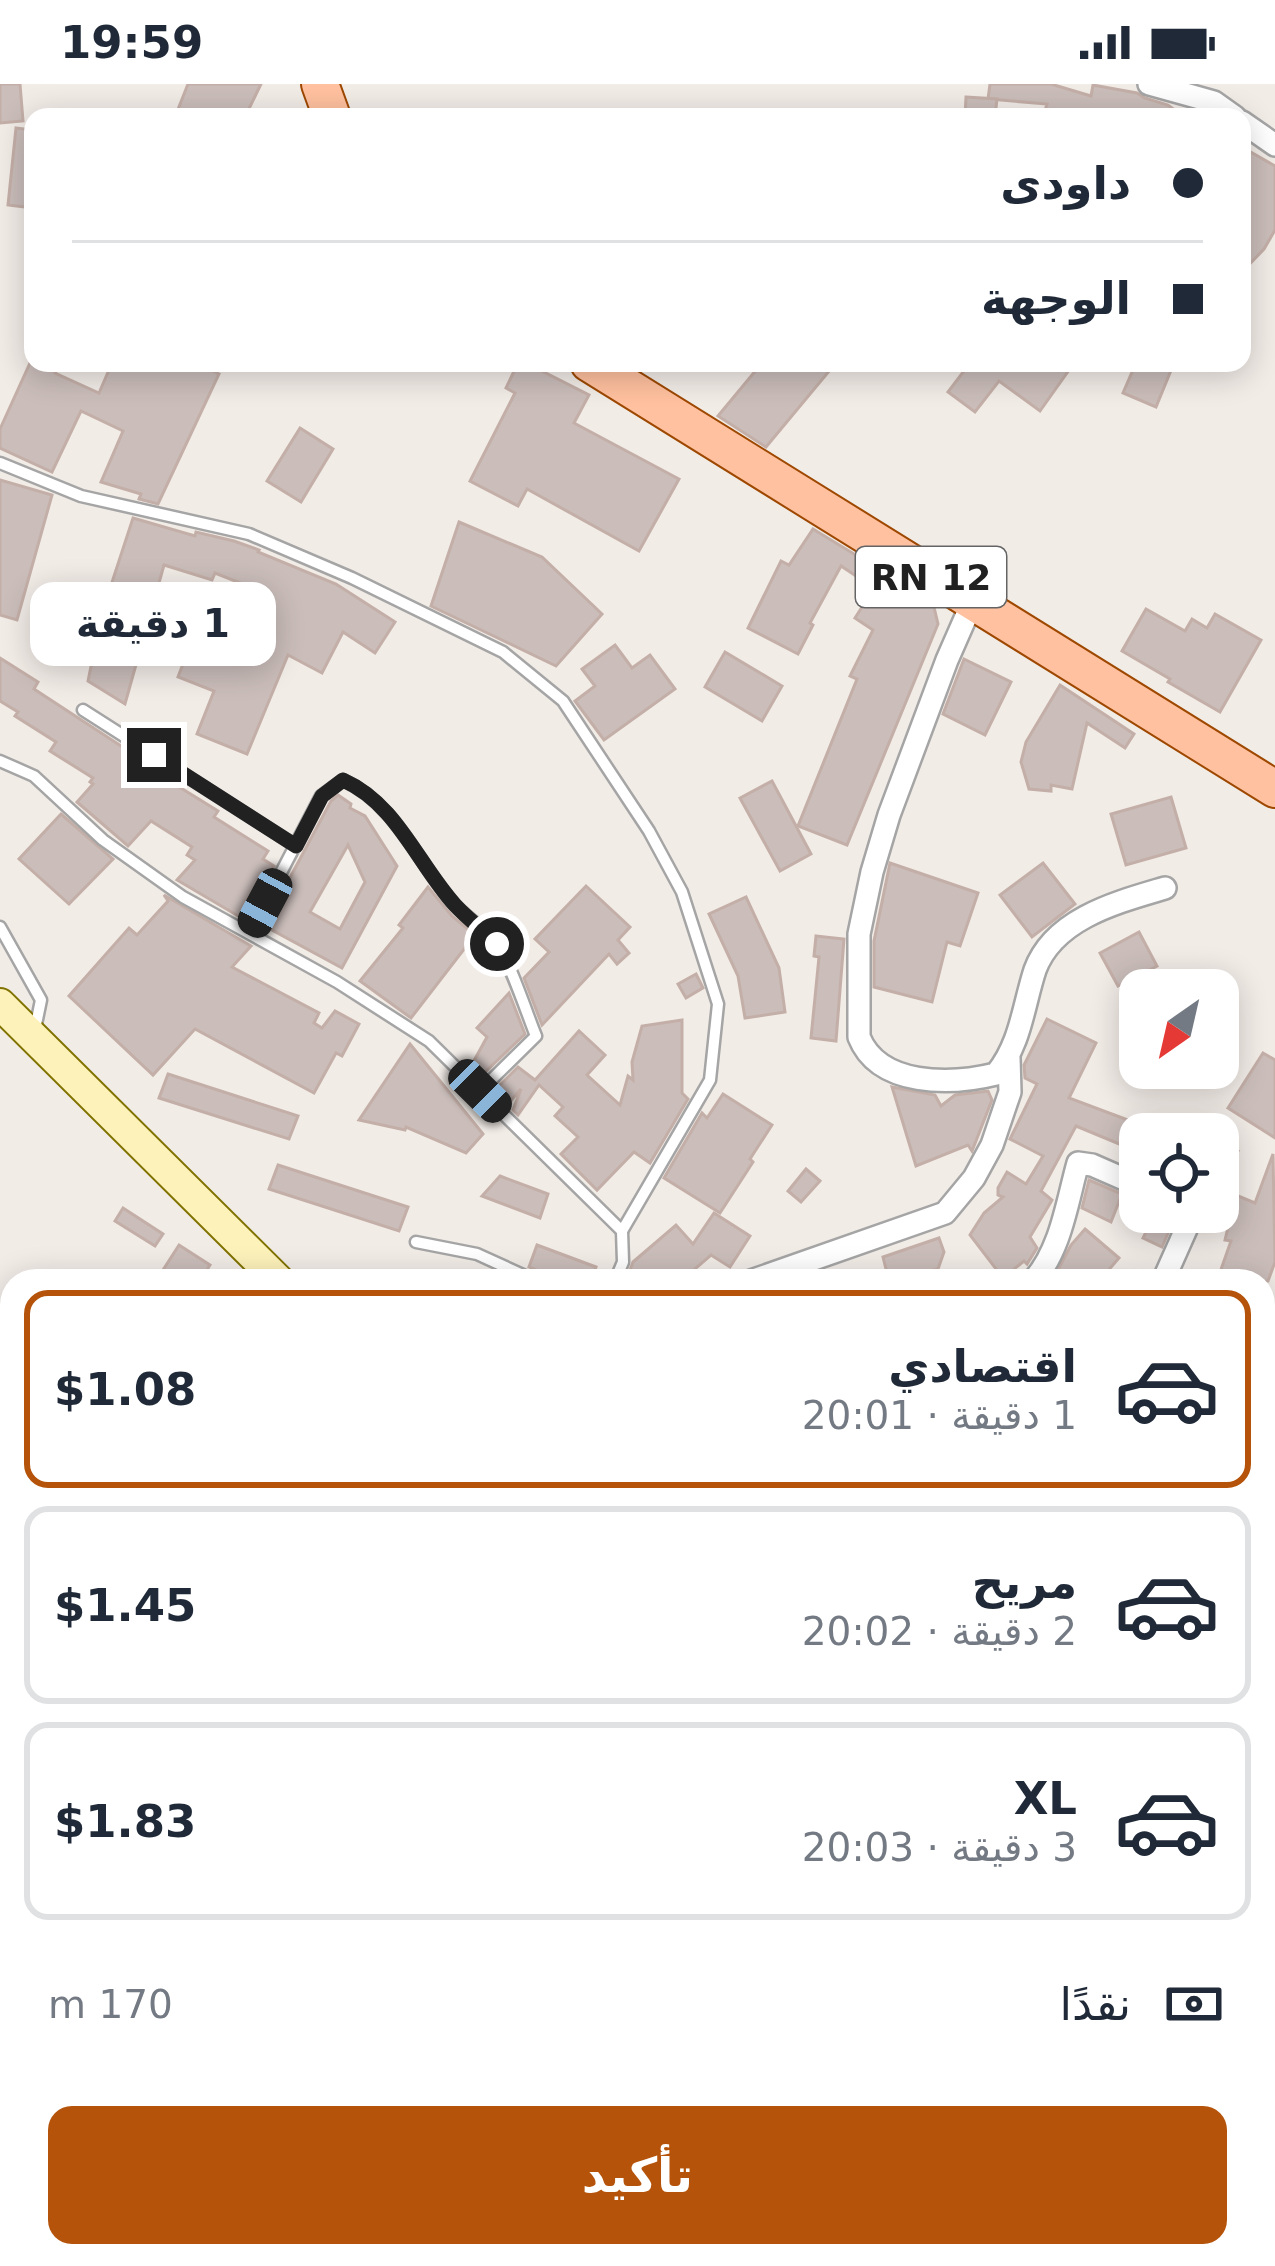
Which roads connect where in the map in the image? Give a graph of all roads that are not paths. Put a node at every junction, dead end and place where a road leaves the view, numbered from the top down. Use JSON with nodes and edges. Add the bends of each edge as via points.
{"nodes":[{"id":1,"x":1149,"y":84,"type":"edge"},
{"id":2,"x":1223,"y":108,"type":"edge"},
{"id":3,"x":603,"y":372,"type":"edge"},
{"id":4,"x":0,"y":463,"type":"edge"},
{"id":5,"x":972,"y":603,"type":"junction"},
{"id":6,"x":83,"y":710,"type":"dead end"},
{"id":7,"x":0,"y":761,"type":"edge"},
{"id":8,"x":1275,"y":790,"type":"edge"},
{"id":9,"x":296,"y":846,"type":"junction"},
{"id":10,"x":1166,"y":888,"type":"dead end"},
{"id":11,"x":0,"y":927,"type":"edge"},
{"id":12,"x":250,"y":932,"type":"junction"},
{"id":13,"x":0,"y":1004,"type":"edge"},
{"id":14,"x":33,"y":1037,"type":"junction"},
{"id":15,"x":1009,"y":1058,"type":"junction"},
{"id":16,"x":480,"y":1091,"type":"junction"},
{"id":17,"x":1119,"y":1177,"type":"edge"},
{"id":18,"x":622,"y":1231,"type":"junction"},
{"id":19,"x":1184,"y":1233,"type":"edge"},
{"id":20,"x":416,"y":1241,"type":"dead end"},
{"id":21,"x":266,"y":1269,"type":"edge"},
{"id":22,"x":510,"y":1269,"type":"edge"},
{"id":23,"x":620,"y":1269,"type":"edge"},
{"id":24,"x":785,"y":1269,"type":"edge"},
{"id":25,"x":1043,"y":1269,"type":"edge"},
{"id":26,"x":1168,"y":1269,"type":"edge"}],
"edges":[{"from":1,"to":2,"type":"street"},
{"from":3,"to":5,"type":"main road","number":"RN 12"},
{"from":4,"to":18,"type":"lane","via":[[80,496],[249,534],[332,569],[503,652],[563,701],[682,892],[718,1004],[710,1080]]},
{"from":5,"to":8,"type":"main road","number":"RN 12"},
{"from":5,"to":15,"type":"street","via":[[872,872],[860,934],[860,1037],[878,1065],[909,1077],[982,1078]]},
{"from":6,"to":9,"type":"lane"},
{"from":7,"to":12,"type":"lane","via":[[34,776],[183,897]]},
{"from":9,"to":12,"type":"lane"},
{"from":9,"to":16,"type":"lane","via":[[322,796],[343,780],[363,789],[393,817],[455,906],[497,944],[536,1036]]},
{"from":10,"to":15,"type":"street","via":[[1105,906],[1055,939],[1036,969]]},
{"from":11,"to":14,"type":"lane","via":[[41,1000]]},
{"from":12,"to":16,"type":"lane","via":[[429,1041]]},
{"from":13,"to":14,"type":"street"},
{"from":14,"to":21,"type":"street"},
{"from":15,"to":24,"type":"street","via":[[1010,1092],[992,1145],[945,1213]]},
{"from":16,"to":18,"type":"lane"},
{"from":17,"to":25,"type":"street","via":[[1078,1162]]},
{"from":18,"to":23,"type":"lane"},
{"from":19,"to":26,"type":"street"},
{"from":20,"to":22,"type":"lane"}]}
